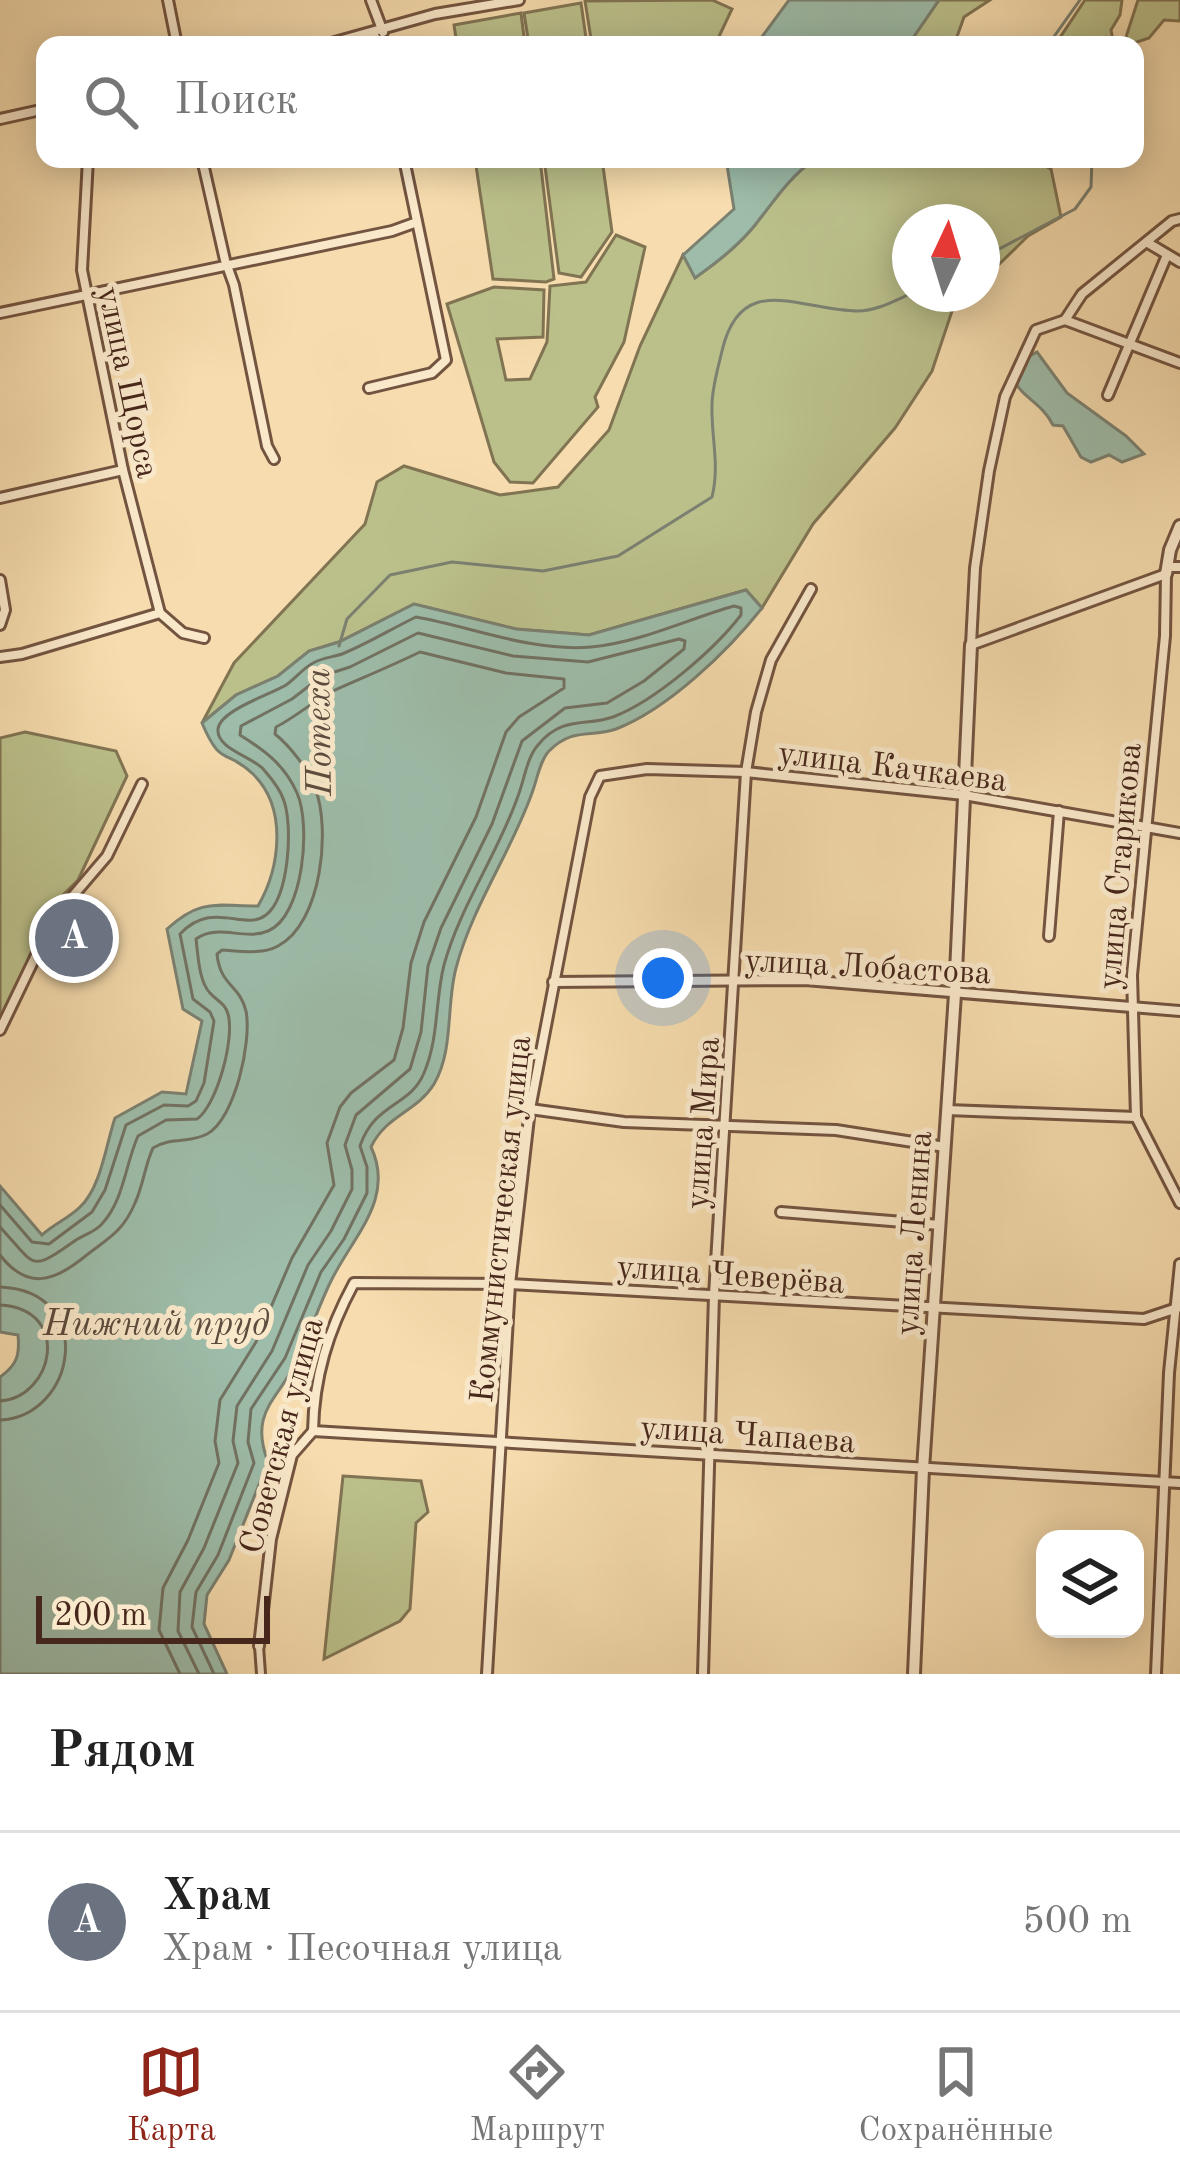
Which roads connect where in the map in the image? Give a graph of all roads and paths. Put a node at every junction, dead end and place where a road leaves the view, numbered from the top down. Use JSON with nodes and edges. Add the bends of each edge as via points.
{"nodes":[{"id":1,"x":168,"y":0,"type":"edge"},
{"id":2,"x":371,"y":0,"type":"edge"},
{"id":3,"x":519,"y":0,"type":"edge"},
{"id":4,"x":378,"y":33,"type":"junction"},
{"id":5,"x":175,"y":36,"type":"edge"},
{"id":6,"x":364,"y":36,"type":"edge"},
{"id":7,"x":378,"y":36,"type":"edge"},
{"id":8,"x":36,"y":111,"type":"edge"},
{"id":9,"x":0,"y":119,"type":"edge"},
{"id":10,"x":88,"y":168,"type":"edge"},
{"id":11,"x":204,"y":168,"type":"edge"},
{"id":12,"x":406,"y":168,"type":"edge"},
{"id":13,"x":1180,"y":219,"type":"edge"},
{"id":14,"x":417,"y":222,"type":"junction"},
{"id":15,"x":1148,"y":243,"type":"junction"},
{"id":16,"x":1167,"y":255,"type":"junction"},
{"id":17,"x":1180,"y":262,"type":"edge"},
{"id":18,"x":227,"y":266,"type":"junction"},
{"id":19,"x":86,"y":292,"type":"junction"},
{"id":20,"x":0,"y":313,"type":"edge"},
{"id":21,"x":1065,"y":320,"type":"junction"},
{"id":22,"x":1131,"y":346,"type":"junction"},
{"id":23,"x":1180,"y":363,"type":"edge"},
{"id":24,"x":369,"y":388,"type":"dead end"},
{"id":25,"x":1108,"y":395,"type":"dead end"},
{"id":26,"x":274,"y":459,"type":"dead end"},
{"id":27,"x":123,"y":470,"type":"junction"},
{"id":28,"x":0,"y":498,"type":"edge"},
{"id":29,"x":1180,"y":526,"type":"edge"},
{"id":30,"x":1171,"y":569,"type":"edge"},
{"id":31,"x":0,"y":580,"type":"edge"},
{"id":32,"x":811,"y":589,"type":"dead end"},
{"id":33,"x":160,"y":613,"type":"junction"},
{"id":34,"x":0,"y":625,"type":"edge"},
{"id":35,"x":204,"y":638,"type":"dead end"},
{"id":36,"x":971,"y":646,"type":"junction"},
{"id":37,"x":0,"y":657,"type":"edge"},
{"id":38,"x":746,"y":772,"type":"junction"},
{"id":39,"x":599,"y":776,"type":"joint"},
{"id":40,"x":142,"y":784,"type":"dead end"},
{"id":41,"x":964,"y":795,"type":"junction"},
{"id":42,"x":1059,"y":811,"type":"junction"},
{"id":43,"x":1147,"y":829,"type":"junction"},
{"id":44,"x":1180,"y":833,"type":"edge"},
{"id":45,"x":1049,"y":936,"type":"dead end"},
{"id":46,"x":553,"y":982,"type":"junction"},
{"id":47,"x":735,"y":982,"type":"junction"},
{"id":48,"x":955,"y":994,"type":"junction"},
{"id":49,"x":1134,"y":1007,"type":"junction"},
{"id":50,"x":1180,"y":1011,"type":"edge"},
{"id":51,"x":0,"y":1030,"type":"edge"},
{"id":52,"x":530,"y":1109,"type":"junction"},
{"id":53,"x":947,"y":1110,"type":"junction"},
{"id":54,"x":1136,"y":1117,"type":"junction"},
{"id":55,"x":724,"y":1129,"type":"junction"},
{"id":56,"x":945,"y":1147,"type":"junction"},
{"id":57,"x":1180,"y":1203,"type":"edge"},
{"id":58,"x":781,"y":1212,"type":"dead end"},
{"id":59,"x":940,"y":1225,"type":"junction"},
{"id":60,"x":1180,"y":1264,"type":"edge"},
{"id":61,"x":354,"y":1283,"type":"joint"},
{"id":62,"x":510,"y":1284,"type":"junction"},
{"id":63,"x":714,"y":1295,"type":"junction"},
{"id":64,"x":1178,"y":1309,"type":"edge"},
{"id":65,"x":935,"y":1310,"type":"junction"},
{"id":66,"x":313,"y":1432,"type":"junction"},
{"id":67,"x":500,"y":1444,"type":"junction"},
{"id":68,"x":711,"y":1452,"type":"junction"},
{"id":69,"x":923,"y":1469,"type":"junction"},
{"id":70,"x":1163,"y":1482,"type":"junction"},
{"id":71,"x":1180,"y":1483,"type":"edge"},
{"id":72,"x":259,"y":1646,"type":"joint"},
{"id":73,"x":261,"y":1674,"type":"edge"},
{"id":74,"x":487,"y":1674,"type":"edge"},
{"id":75,"x":703,"y":1674,"type":"edge"},
{"id":76,"x":914,"y":1674,"type":"edge"},
{"id":77,"x":1156,"y":1674,"type":"edge"}],
"edges":[{"from":1,"to":5,"type":"street"},
{"from":2,"to":4,"type":"street"},
{"from":3,"to":4,"type":"street"},
{"from":4,"to":6,"type":"street"},
{"from":4,"to":7,"type":"street"},
{"from":8,"to":9,"type":"street"},
{"from":10,"to":19,"type":"street","name":"улица Щорса"},
{"from":11,"to":18,"type":"street"},
{"from":12,"to":14,"type":"street"},
{"from":13,"to":15,"type":"street"},
{"from":14,"to":18,"type":"street"},
{"from":14,"to":24,"type":"street","via":[[446,361],[432,374]]},
{"from":15,"to":16,"type":"street"},
{"from":15,"to":21,"type":"street","via":[[1082,294]]},
{"from":16,"to":17,"type":"street"},
{"from":16,"to":22,"type":"street"},
{"from":18,"to":19,"type":"street"},
{"from":18,"to":26,"type":"street"},
{"from":19,"to":20,"type":"street"},
{"from":19,"to":27,"type":"street","name":"улица Щорса"},
{"from":21,"to":22,"type":"street"},
{"from":21,"to":36,"type":"street","via":[[1036,330],[1006,397],[975,568]]},
{"from":22,"to":23,"type":"street"},
{"from":22,"to":25,"type":"street"},
{"from":27,"to":28,"type":"street"},
{"from":27,"to":33,"type":"street","name":"улица Щорса"},
{"from":29,"to":30,"type":"street","name":"улица Старикова"},
{"from":30,"to":36,"type":"street"},
{"from":30,"to":43,"type":"street","name":"улица Старикова"},
{"from":31,"to":34,"type":"street"},
{"from":32,"to":38,"type":"street","name":"улица Мира","via":[[771,659]]},
{"from":33,"to":35,"type":"street","via":[[183,633]]},
{"from":33,"to":37,"type":"street"},
{"from":36,"to":41,"type":"street","name":"улица Ленина"},
{"from":38,"to":39,"type":"street","name":"улица Качкаева"},
{"from":38,"to":41,"type":"street","name":"улица Качкаева"},
{"from":38,"to":47,"type":"street","name":"улица Мира"},
{"from":39,"to":46,"type":"street","name":"Коммунистическая улица"},
{"from":40,"to":51,"type":"street","via":[[107,856],[54,918]]},
{"from":41,"to":42,"type":"street","name":"улица Качкаева"},
{"from":41,"to":48,"type":"street","name":"улица Ленина"},
{"from":42,"to":43,"type":"street","name":"улица Качкаева"},
{"from":42,"to":45,"type":"street"},
{"from":43,"to":44,"type":"street","name":"улица Качкаева"},
{"from":43,"to":49,"type":"street","name":"улица Старикова"},
{"from":46,"to":47,"type":"street","name":"улица Лобастова"},
{"from":46,"to":52,"type":"street","name":"Коммунистическая улица"},
{"from":47,"to":48,"type":"street","name":"улица Лобастова"},
{"from":47,"to":55,"type":"street","name":"улица Мира"},
{"from":48,"to":49,"type":"street","name":"улица Лобастова"},
{"from":48,"to":53,"type":"street","name":"улица Ленина"},
{"from":49,"to":50,"type":"street","name":"улица Лобастова"},
{"from":49,"to":54,"type":"street","name":"улица Старикова"},
{"from":52,"to":55,"type":"street"},
{"from":52,"to":62,"type":"street","name":"Коммунистическая улица"},
{"from":53,"to":54,"type":"street"},
{"from":53,"to":56,"type":"street","name":"улица Ленина"},
{"from":54,"to":57,"type":"street","name":"улица Старикова"},
{"from":55,"to":56,"type":"street","via":[[836,1130]]},
{"from":55,"to":63,"type":"street","name":"улица Мира"},
{"from":56,"to":59,"type":"street","name":"улица Ленина"},
{"from":58,"to":59,"type":"street"},
{"from":59,"to":65,"type":"street","name":"улица Ленина"},
{"from":60,"to":64,"type":"street"},
{"from":61,"to":62,"type":"street","name":"улица Чеверёва"},
{"from":61,"to":66,"type":"street","name":"Советская улица","via":[[330,1328]]},
{"from":62,"to":63,"type":"street","name":"улица Чеверёва"},
{"from":62,"to":67,"type":"street","name":"Коммунистическая улица"},
{"from":63,"to":65,"type":"street","name":"улица Чеверёва"},
{"from":63,"to":68,"type":"street","name":"улица Мира"},
{"from":64,"to":65,"type":"street","name":"улица Чеверёва","via":[[1144,1318]]},
{"from":64,"to":70,"type":"street"},
{"from":65,"to":69,"type":"street","name":"улица Ленина"},
{"from":66,"to":67,"type":"street","name":"улица Чапаева"},
{"from":66,"to":72,"type":"street","name":"Советская улица","via":[[292,1455],[271,1539]]},
{"from":67,"to":68,"type":"street","name":"улица Чапаева"},
{"from":67,"to":74,"type":"street","name":"Коммунистическая улица"},
{"from":68,"to":69,"type":"street","name":"улица Чапаева"},
{"from":68,"to":75,"type":"street","name":"улица Мира"},
{"from":69,"to":70,"type":"street","name":"улица Чапаева"},
{"from":69,"to":76,"type":"street","name":"улица Ленина"},
{"from":70,"to":71,"type":"street","name":"улица Чапаева"},
{"from":70,"to":77,"type":"street"},
{"from":72,"to":73,"type":"street","name":"Советская улица"}]}
